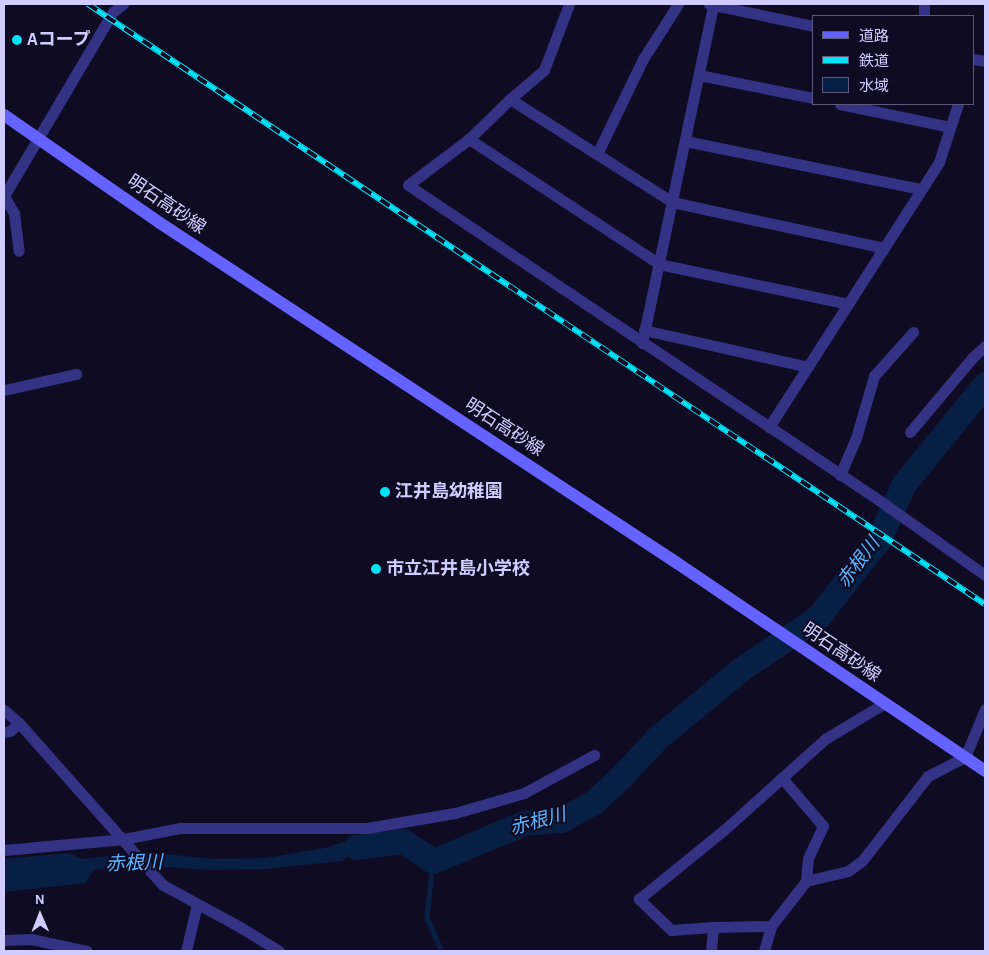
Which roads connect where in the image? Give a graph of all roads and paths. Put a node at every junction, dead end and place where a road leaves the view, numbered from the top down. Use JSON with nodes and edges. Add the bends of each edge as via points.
{"nodes":[{"id":1,"x":123,"y":4,"type":"edge"},
{"id":2,"x":569,"y":4,"type":"edge"},
{"id":3,"x":678,"y":4,"type":"edge"},
{"id":4,"x":711,"y":5,"type":"edge"},
{"id":5,"x":812,"y":26,"type":"edge"},
{"id":6,"x":699,"y":74,"type":"junction"},
{"id":7,"x":812,"y":98,"type":"edge"},
{"id":8,"x":510,"y":99,"type":"junction"},
{"id":9,"x":845,"y":105,"type":"edge"},
{"id":10,"x":958,"y":105,"type":"edge"},
{"id":11,"x":4,"y":115,"type":"edge"},
{"id":12,"x":950,"y":127,"type":"junction"},
{"id":13,"x":39,"y":138,"type":"junction"},
{"id":14,"x":469,"y":139,"type":"junction"},
{"id":15,"x":685,"y":141,"type":"junction"},
{"id":16,"x":597,"y":154,"type":"junction"},
{"id":17,"x":921,"y":189,"type":"junction"},
{"id":18,"x":4,"y":196,"type":"edge"},
{"id":19,"x":672,"y":202,"type":"junction"},
{"id":20,"x":884,"y":248,"type":"junction"},
{"id":21,"x":18,"y":251,"type":"dead end"},
{"id":22,"x":659,"y":264,"type":"junction"},
{"id":23,"x":848,"y":304,"type":"junction"},
{"id":24,"x":644,"y":330,"type":"junction"},
{"id":25,"x":913,"y":332,"type":"dead end"},
{"id":26,"x":642,"y":343,"type":"junction"},
{"id":27,"x":985,"y":346,"type":"edge"},
{"id":28,"x":808,"y":367,"type":"junction"},
{"id":29,"x":76,"y":374,"type":"dead end"},
{"id":30,"x":4,"y":390,"type":"edge"},
{"id":31,"x":769,"y":427,"type":"junction"},
{"id":32,"x":910,"y":432,"type":"dead end"},
{"id":33,"x":840,"y":475,"type":"junction"},
{"id":34,"x":985,"y":575,"type":"edge"},
{"id":35,"x":885,"y":704,"type":"junction"},
{"id":36,"x":985,"y":708,"type":"edge"},
{"id":37,"x":4,"y":710,"type":"edge"},
{"id":38,"x":19,"y":723,"type":"junction"},
{"id":39,"x":4,"y":732,"type":"edge"},
{"id":40,"x":594,"y":755,"type":"dead end"},
{"id":41,"x":965,"y":757,"type":"junction"},
{"id":42,"x":985,"y":771,"type":"edge"},
{"id":43,"x":782,"y":778,"type":"junction"},
{"id":44,"x":124,"y":839,"type":"junction"},
{"id":45,"x":4,"y":850,"type":"edge"},
{"id":46,"x":806,"y":881,"type":"junction"},
{"id":47,"x":197,"y":904,"type":"junction"},
{"id":48,"x":771,"y":926,"type":"junction"},
{"id":49,"x":713,"y":928,"type":"junction"},
{"id":50,"x":8,"y":943,"type":"edge"},
{"id":51,"x":87,"y":951,"type":"edge"},
{"id":52,"x":186,"y":951,"type":"edge"},
{"id":53,"x":279,"y":951,"type":"edge"},
{"id":54,"x":711,"y":951,"type":"edge"},
{"id":55,"x":764,"y":951,"type":"edge"}],
"edges":[{"from":1,"to":13,"type":"street","via":[[113,12]]},
{"from":2,"to":8,"type":"street","via":[[544,70]]},
{"from":3,"to":16,"type":"street","via":[[643,58]]},
{"from":4,"to":5,"type":"street"},
{"from":4,"to":6,"type":"street"},
{"from":6,"to":7,"type":"street"},
{"from":6,"to":15,"type":"street"},
{"from":8,"to":14,"type":"street"},
{"from":8,"to":16,"type":"street"},
{"from":9,"to":12,"type":"street"},
{"from":10,"to":12,"type":"street"},
{"from":11,"to":13,"type":"main road","name":"明石高砂線"},
{"from":12,"to":17,"type":"street","via":[[939,162]]},
{"from":13,"to":18,"type":"street"},
{"from":13,"to":35,"type":"main road","name":"明石高砂線","via":[[160,223]]},
{"from":14,"to":22,"type":"street"},
{"from":14,"to":26,"type":"street","via":[[408,185]]},
{"from":15,"to":17,"type":"street"},
{"from":15,"to":19,"type":"street"},
{"from":16,"to":19,"type":"street"},
{"from":17,"to":20,"type":"street"},
{"from":18,"to":21,"type":"street","via":[[14,213]]},
{"from":19,"to":20,"type":"street"},
{"from":19,"to":22,"type":"street"},
{"from":20,"to":23,"type":"street"},
{"from":22,"to":23,"type":"street"},
{"from":22,"to":24,"type":"street"},
{"from":23,"to":28,"type":"street"},
{"from":24,"to":26,"type":"street"},
{"from":24,"to":28,"type":"street"},
{"from":25,"to":33,"type":"street","via":[[874,376],[856,438]]},
{"from":26,"to":31,"type":"street"},
{"from":27,"to":32,"type":"street"},
{"from":28,"to":31,"type":"street"},
{"from":29,"to":30,"type":"street"},
{"from":31,"to":33,"type":"street"},
{"from":33,"to":34,"type":"street"},
{"from":35,"to":41,"type":"main road","name":"明石高砂線"},
{"from":35,"to":43,"type":"street","via":[[825,739]]},
{"from":36,"to":41,"type":"street"},
{"from":37,"to":38,"type":"street"},
{"from":38,"to":39,"type":"street"},
{"from":38,"to":44,"type":"street"},
{"from":40,"to":44,"type":"street","via":[[524,793],[456,813],[367,828],[179,828]]},
{"from":41,"to":42,"type":"main road","name":"明石高砂線"},
{"from":41,"to":46,"type":"street","via":[[928,776],[862,861],[848,871]]},
{"from":43,"to":46,"type":"street","via":[[823,826],[808,858]]},
{"from":43,"to":49,"type":"street","via":[[639,899],[671,930]]},
{"from":44,"to":45,"type":"street"},
{"from":44,"to":47,"type":"street","via":[[163,885]]},
{"from":46,"to":48,"type":"street"},
{"from":47,"to":52,"type":"street"},
{"from":47,"to":53,"type":"street"},
{"from":48,"to":49,"type":"street"},
{"from":48,"to":55,"type":"street"},
{"from":49,"to":54,"type":"street"},
{"from":50,"to":51,"type":"street","via":[[30,939]]}]}
